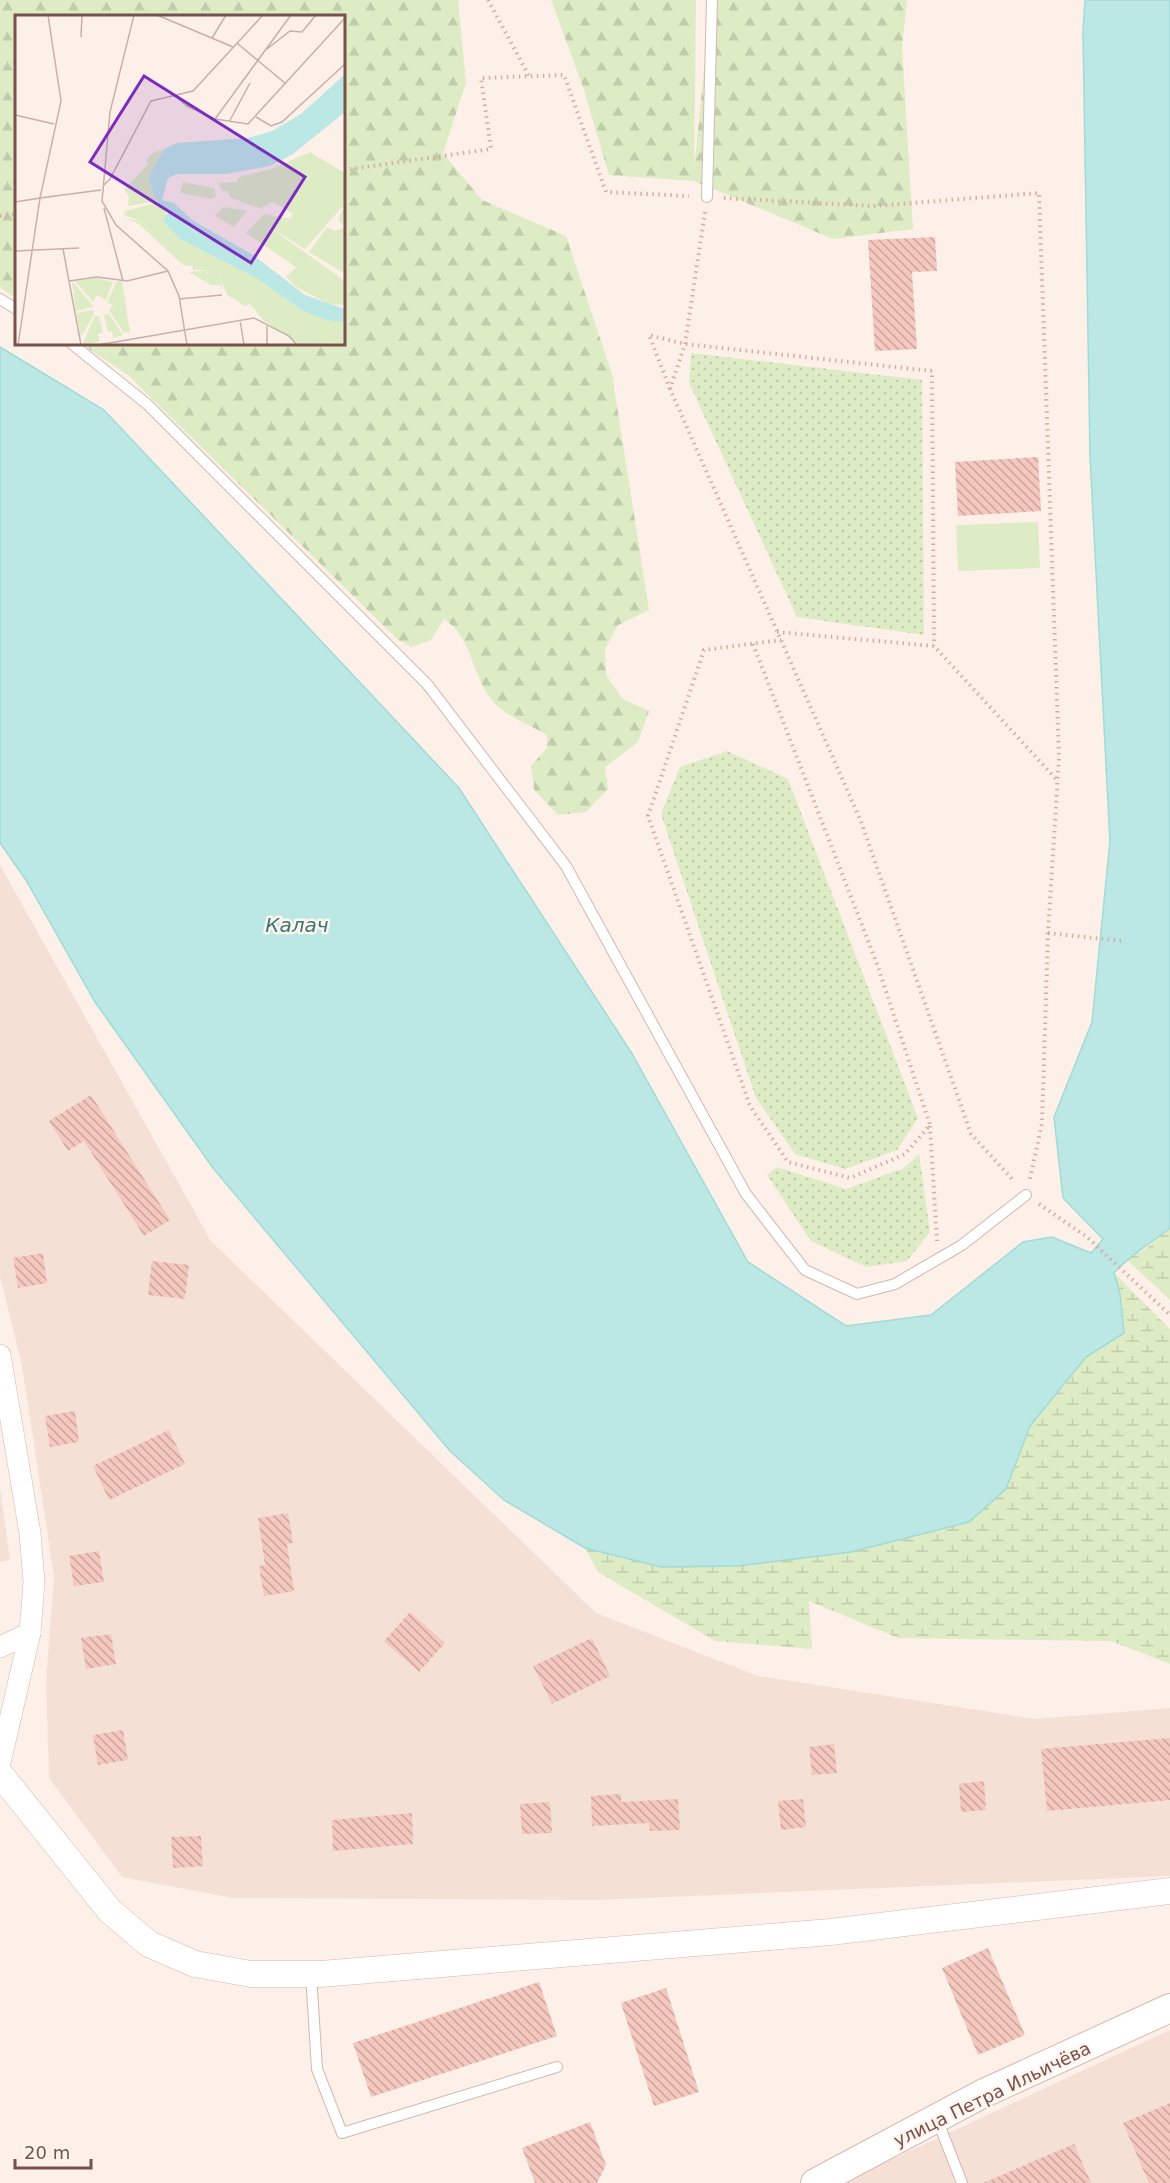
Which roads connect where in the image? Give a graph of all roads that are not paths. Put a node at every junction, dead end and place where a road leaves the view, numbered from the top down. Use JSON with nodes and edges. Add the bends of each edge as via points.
{"nodes":[{"id":1,"x":712,"y":0,"type":"edge"},
{"id":2,"x":707,"y":197,"type":"road end"},
{"id":3,"x":0,"y":299,"type":"edge"},
{"id":4,"x":15,"y":308,"type":"edge"},
{"id":5,"x":73,"y":345,"type":"edge"},
{"id":6,"x":1026,"y":1195,"type":"road end"},
{"id":7,"x":0,"y":1355,"type":"edge"},
{"id":8,"x":30,"y":1633,"type":"junction"},
{"id":9,"x":0,"y":1647,"type":"edge"},
{"id":10,"x":0,"y":1763,"type":"edge"},
{"id":11,"x":0,"y":1774,"type":"edge"},
{"id":12,"x":1170,"y":1891,"type":"edge"},
{"id":13,"x":310,"y":1974,"type":"junction"},
{"id":14,"x":1170,"y":2008,"type":"edge"},
{"id":15,"x":558,"y":2067,"type":"dead end"},
{"id":16,"x":937,"y":2119,"type":"junction"},
{"id":17,"x":815,"y":2183,"type":"edge"},
{"id":18,"x":962,"y":2183,"type":"edge"}],
"edges":[{"from":1,"to":2,"type":"lane"},
{"from":3,"to":4,"type":"lane"},
{"from":5,"to":6,"type":"lane","via":[[147,404],[427,684],[567,866],[746,1194],[805,1270],[857,1294],[895,1284],[962,1245]]},
{"from":7,"to":8,"type":"street","via":[[30,1533],[34,1582]]},
{"from":8,"to":9,"type":"street"},
{"from":8,"to":10,"type":"street"},
{"from":11,"to":13,"type":"street","via":[[110,1911],[149,1944],[195,1964],[251,1974]]},
{"from":12,"to":13,"type":"street","via":[[830,1932]]},
{"from":13,"to":15,"type":"lane","via":[[317,2069],[342,2133]]},
{"from":14,"to":16,"type":"main road","name":"улица Петра Ильичёва","via":[[982,2094]]},
{"from":16,"to":17,"type":"main road","name":"улица Петра Ильичёва"},
{"from":16,"to":18,"type":"lane"}]}
